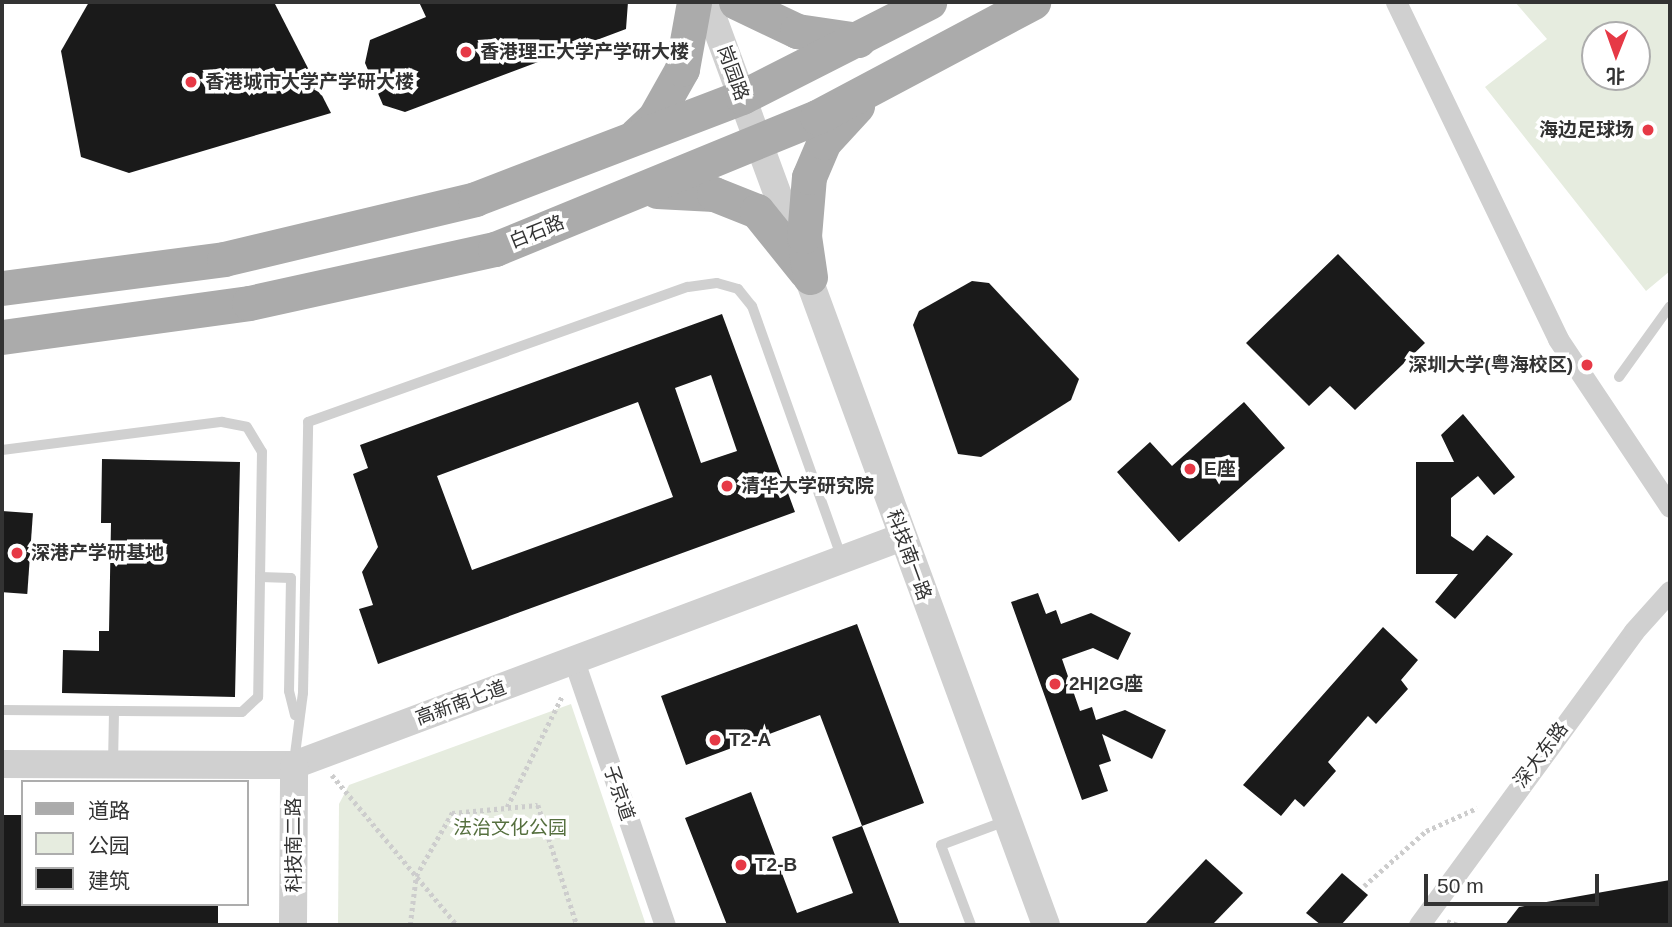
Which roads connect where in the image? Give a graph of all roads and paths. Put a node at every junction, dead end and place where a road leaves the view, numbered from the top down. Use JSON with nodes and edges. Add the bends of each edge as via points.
{"nodes":[{"id":1,"x":694,"y":2,"type":"edge"},
{"id":2,"x":707,"y":2,"type":"edge"},
{"id":3,"x":736,"y":2,"type":"edge"},
{"id":4,"x":929,"y":2,"type":"edge"},
{"id":5,"x":1033,"y":2,"type":"edge"},
{"id":6,"x":1396,"y":2,"type":"edge"},
{"id":7,"x":858,"y":40,"type":"junction"},
{"id":8,"x":875,"y":89,"type":"junction"},
{"id":9,"x":742,"y":97,"type":"junction"},
{"id":10,"x":631,"y":140,"type":"junction"},
{"id":11,"x":758,"y":144,"type":"junction"},
{"id":12,"x":641,"y":191,"type":"junction"},
{"id":13,"x":810,"y":277,"type":"junction"},
{"id":14,"x":2,"y":288,"type":"edge"},
{"id":15,"x":1670,"y":306,"type":"edge"},
{"id":16,"x":2,"y":337,"type":"edge"},
{"id":17,"x":1619,"y":377,"type":"dead end"},
{"id":18,"x":2,"y":450,"type":"edge"},
{"id":19,"x":1670,"y":507,"type":"edge"},
{"id":20,"x":902,"y":537,"type":"junction"},
{"id":21,"x":842,"y":559,"type":"junction"},
{"id":22,"x":260,"y":577,"type":"junction"},
{"id":23,"x":1670,"y":592,"type":"edge"},
{"id":24,"x":575,"y":664,"type":"junction"},
{"id":25,"x":2,"y":710,"type":"edge"},
{"id":26,"x":114,"y":711,"type":"junction"},
{"id":27,"x":296,"y":717,"type":"junction"},
{"id":28,"x":305,"y":761,"type":"junction"},
{"id":29,"x":2,"y":764,"type":"edge"},
{"id":30,"x":113,"y":764,"type":"junction"},
{"id":31,"x":1513,"y":792,"type":"junction"},
{"id":32,"x":507,"y":808,"type":"junction"},
{"id":33,"x":1006,"y":821,"type":"junction"},
{"id":34,"x":416,"y":876,"type":"junction"},
{"id":35,"x":1364,"y":886,"type":"dead end"},
{"id":36,"x":293,"y":925,"type":"edge"},
{"id":37,"x":410,"y":925,"type":"edge"},
{"id":38,"x":457,"y":925,"type":"edge"},
{"id":39,"x":577,"y":925,"type":"edge"},
{"id":40,"x":665,"y":925,"type":"edge"},
{"id":41,"x":971,"y":925,"type":"edge"},
{"id":42,"x":1046,"y":925,"type":"edge"},
{"id":43,"x":1419,"y":925,"type":"edge"}],
"edges":[{"from":1,"to":10,"type":"main road","via":[[682,69],[655,117]]},
{"from":2,"to":9,"type":"street","name":"岗园路"},
{"from":3,"to":7,"type":"main road","via":[[797,31]]},
{"from":4,"to":7,"type":"main road"},
{"from":5,"to":8,"type":"main road","name":"白石路"},
{"from":6,"to":19,"type":"street","via":[[1558,339]]},
{"from":7,"to":9,"type":"main road"},
{"from":8,"to":11,"type":"main road","name":"白石路"},
{"from":8,"to":13,"type":"main road","via":[[814,161],[804,236]]},
{"from":9,"to":10,"type":"main road"},
{"from":9,"to":11,"type":"street","name":"岗园路"},
{"from":10,"to":14,"type":"main road","via":[[475,199],[224,259]]},
{"from":11,"to":12,"type":"main road","name":"白石路"},
{"from":11,"to":13,"type":"street","name":"科技南一路"},
{"from":12,"to":13,"type":"main road","via":[[714,194],[757,211]]},
{"from":12,"to":16,"type":"main road","name":"白石路","via":[[482,251],[249,303]]},
{"from":13,"to":20,"type":"street","name":"科技南一路"},
{"from":15,"to":17,"type":"lane"},
{"from":18,"to":22,"type":"lane","via":[[222,422],[247,427],[262,452]]},
{"from":20,"to":21,"type":"street","name":"高新南七道"},
{"from":20,"to":33,"type":"street","name":"科技南一路"},
{"from":21,"to":24,"type":"street","name":"高新南七道"},
{"from":21,"to":27,"type":"lane","via":[[752,306],[738,289],[688,287],[308,422],[303,692]]},
{"from":22,"to":26,"type":"lane","via":[[258,697],[242,712]]},
{"from":22,"to":27,"type":"lane","via":[[291,578],[289,691]]},
{"from":23,"to":31,"type":"street","name":"深大东路"},
{"from":24,"to":28,"type":"street","name":"高新南七道"},
{"from":24,"to":32,"type":"path"},
{"from":24,"to":40,"type":"street","name":"子京道"},
{"from":25,"to":26,"type":"lane"},
{"from":26,"to":30,"type":"lane"},
{"from":27,"to":28,"type":"lane"},
{"from":28,"to":30,"type":"street","name":"高新南七道"},
{"from":28,"to":34,"type":"path"},
{"from":28,"to":36,"type":"street","name":"科技南二路"},
{"from":29,"to":30,"type":"street","name":"高新南七道"},
{"from":31,"to":35,"type":"path","via":[[1426,831]]},
{"from":31,"to":43,"type":"street","name":"深大东路"},
{"from":32,"to":34,"type":"path","via":[[452,813]]},
{"from":32,"to":39,"type":"path","via":[[538,805]]},
{"from":33,"to":41,"type":"lane","via":[[941,845]]},
{"from":33,"to":42,"type":"street","name":"科技南一路"},
{"from":34,"to":37,"type":"path"},
{"from":34,"to":38,"type":"path"}]}
